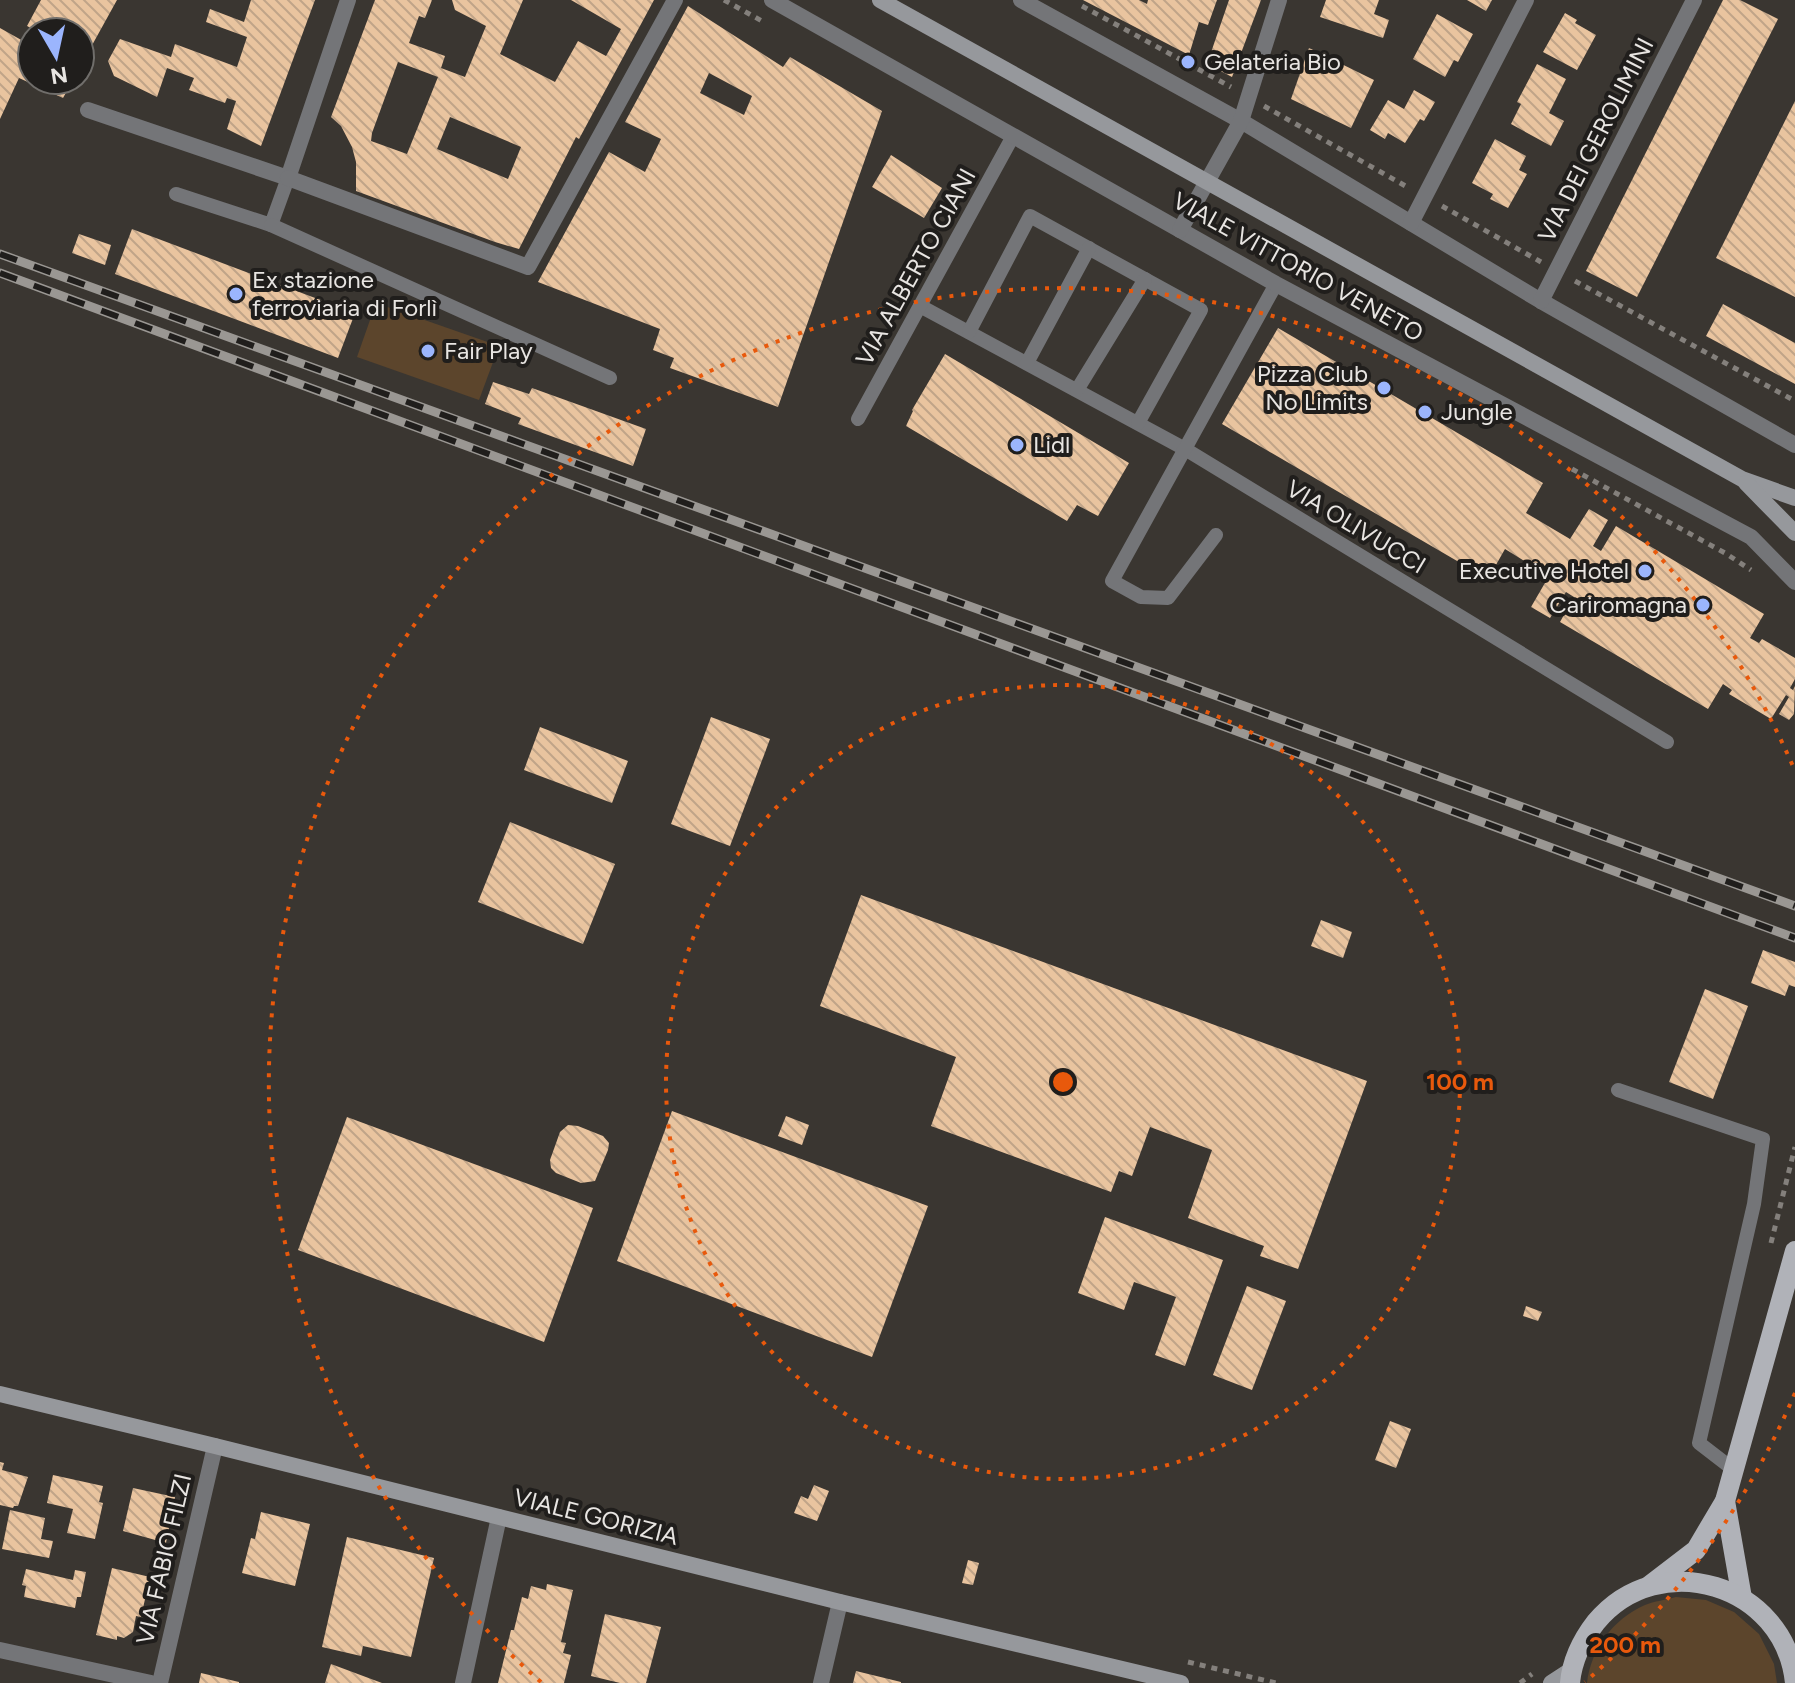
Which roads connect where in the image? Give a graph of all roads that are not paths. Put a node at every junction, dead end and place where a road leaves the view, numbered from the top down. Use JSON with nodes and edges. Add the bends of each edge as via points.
{"nodes":[{"id":1,"x":348,"y":0,"type":"edge"},
{"id":2,"x":675,"y":0,"type":"edge"},
{"id":3,"x":772,"y":0,"type":"edge"},
{"id":4,"x":880,"y":0,"type":"edge"},
{"id":5,"x":1021,"y":0,"type":"edge"},
{"id":6,"x":1279,"y":0,"type":"edge"},
{"id":7,"x":1526,"y":0,"type":"edge"},
{"id":8,"x":1694,"y":0,"type":"edge"},
{"id":9,"x":88,"y":110,"type":"dead end"},
{"id":10,"x":1241,"y":121,"type":"junction"},
{"id":11,"x":1013,"y":136,"type":"junction"},
{"id":12,"x":288,"y":178,"type":"junction"},
{"id":13,"x":1207,"y":182,"type":"junction"},
{"id":14,"x":176,"y":194,"type":"dead end"},
{"id":15,"x":1411,"y":223,"type":"junction"},
{"id":16,"x":271,"y":225,"type":"junction"},
{"id":17,"x":1180,"y":230,"type":"junction"},
{"id":18,"x":1089,"y":248,"type":"junction"},
{"id":19,"x":1145,"y":279,"type":"junction"},
{"id":20,"x":1276,"y":284,"type":"junction"},
{"id":21,"x":1541,"y":301,"type":"junction"},
{"id":22,"x":920,"y":306,"type":"junction"},
{"id":23,"x":969,"y":332,"type":"junction"},
{"id":24,"x":1027,"y":363,"type":"junction"},
{"id":25,"x":610,"y":378,"type":"dead end"},
{"id":26,"x":1077,"y":390,"type":"junction"},
{"id":27,"x":858,"y":419,"type":"dead end"},
{"id":28,"x":1138,"y":423,"type":"junction"},
{"id":29,"x":1795,"y":445,"type":"edge"},
{"id":30,"x":1185,"y":449,"type":"junction"},
{"id":31,"x":1742,"y":479,"type":"junction"},
{"id":32,"x":1795,"y":498,"type":"edge"},
{"id":33,"x":1795,"y":533,"type":"edge"},
{"id":34,"x":1216,"y":535,"type":"dead end"},
{"id":35,"x":1795,"y":582,"type":"edge"},
{"id":36,"x":1667,"y":742,"type":"dead end"},
{"id":37,"x":1618,"y":1090,"type":"dead end"},
{"id":38,"x":1795,"y":1251,"type":"edge"},
{"id":39,"x":0,"y":1394,"type":"edge"},
{"id":40,"x":215,"y":1446,"type":"junction"},
{"id":41,"x":1734,"y":1470,"type":"junction"},
{"id":42,"x":1725,"y":1501,"type":"junction"},
{"id":43,"x":499,"y":1517,"type":"junction"},
{"id":44,"x":1649,"y":1586,"type":"junction"},
{"id":45,"x":1742,"y":1598,"type":"junction"},
{"id":46,"x":840,"y":1602,"type":"junction"},
{"id":47,"x":0,"y":1650,"type":"edge"},
{"id":48,"x":1571,"y":1676,"type":"edge"},
{"id":49,"x":151,"y":1683,"type":"edge"},
{"id":50,"x":160,"y":1683,"type":"edge"},
{"id":51,"x":463,"y":1683,"type":"edge"},
{"id":52,"x":821,"y":1683,"type":"edge"},
{"id":53,"x":1181,"y":1683,"type":"edge"},
{"id":54,"x":1551,"y":1683,"type":"edge"},
{"id":55,"x":1795,"y":1683,"type":"edge"}],
"edges":[{"from":1,"to":12,"type":"street"},
{"from":2,"to":12,"type":"street","via":[[528,267]]},
{"from":3,"to":11,"type":"street","name":"VIALE VITTORIO VENETO"},
{"from":4,"to":13,"type":"street","name":"VIALE VITTORIO VENETO"},
{"from":5,"to":10,"type":"street"},
{"from":6,"to":10,"type":"street"},
{"from":7,"to":15,"type":"street"},
{"from":8,"to":21,"type":"street","name":"VIA DEI GEROLIMINI"},
{"from":9,"to":12,"type":"street"},
{"from":10,"to":13,"type":"street"},
{"from":10,"to":15,"type":"street"},
{"from":11,"to":17,"type":"street","name":"VIALE VITTORIO VENETO"},
{"from":11,"to":22,"type":"lane","name":"VIA ALBERTO CIANI"},
{"from":12,"to":16,"type":"lane"},
{"from":13,"to":17,"type":"street"},
{"from":13,"to":31,"type":"street","name":"VIALE VITTORIO VENETO"},
{"from":14,"to":16,"type":"lane"},
{"from":15,"to":21,"type":"street"},
{"from":16,"to":25,"type":"lane"},
{"from":17,"to":20,"type":"street","name":"VIALE VITTORIO VENETO"},
{"from":18,"to":19,"type":"lane"},
{"from":18,"to":23,"type":"lane","via":[[1030,216]]},
{"from":18,"to":24,"type":"lane"},
{"from":19,"to":26,"type":"lane"},
{"from":19,"to":28,"type":"lane","via":[[1201,310]]},
{"from":20,"to":30,"type":"lane"},
{"from":20,"to":35,"type":"street","name":"VIALE VITTORIO VENETO","via":[[1751,537]]},
{"from":21,"to":29,"type":"street"},
{"from":22,"to":23,"type":"lane","name":"VIA OLIVUCCI"},
{"from":22,"to":27,"type":"lane","name":"VIA ALBERTO CIANI"},
{"from":23,"to":24,"type":"lane","name":"VIA OLIVUCCI"},
{"from":24,"to":26,"type":"lane","name":"VIA OLIVUCCI"},
{"from":26,"to":28,"type":"lane","name":"VIA OLIVUCCI"},
{"from":28,"to":30,"type":"lane","name":"VIA OLIVUCCI"},
{"from":30,"to":34,"type":"lane","via":[[1112,581],[1141,597],[1168,598]]},
{"from":30,"to":36,"type":"lane","name":"VIA OLIVUCCI"},
{"from":31,"to":32,"type":"street","name":"VIALE VITTORIO VENETO"},
{"from":31,"to":33,"type":"street","name":"VIALE VITTORIO VENETO"},
{"from":37,"to":41,"type":"lane","via":[[1763,1139],[1754,1204],[1699,1443]]},
{"from":38,"to":41,"type":"main road"},
{"from":39,"to":40,"type":"street","name":"VIALE GORIZIA"},
{"from":40,"to":43,"type":"street","name":"VIALE GORIZIA"},
{"from":40,"to":50,"type":"street","name":"VIA FABIO FILZI"},
{"from":41,"to":42,"type":"main road"},
{"from":42,"to":44,"type":"main road","via":[[1696,1550]]},
{"from":42,"to":45,"type":"main road"},
{"from":43,"to":46,"type":"street","name":"VIALE GORIZIA"},
{"from":43,"to":51,"type":"street"},
{"from":44,"to":45,"type":"main road","via":[[1702,1583]]},
{"from":44,"to":48,"type":"main road","via":[[1607,1609],[1584,1637]]},
{"from":45,"to":55,"type":"main road","via":[[1766,1618],[1785,1647]]},
{"from":46,"to":52,"type":"street"},
{"from":46,"to":53,"type":"street","name":"VIALE GORIZIA"},
{"from":47,"to":49,"type":"street"},
{"from":48,"to":54,"type":"street"}]}
